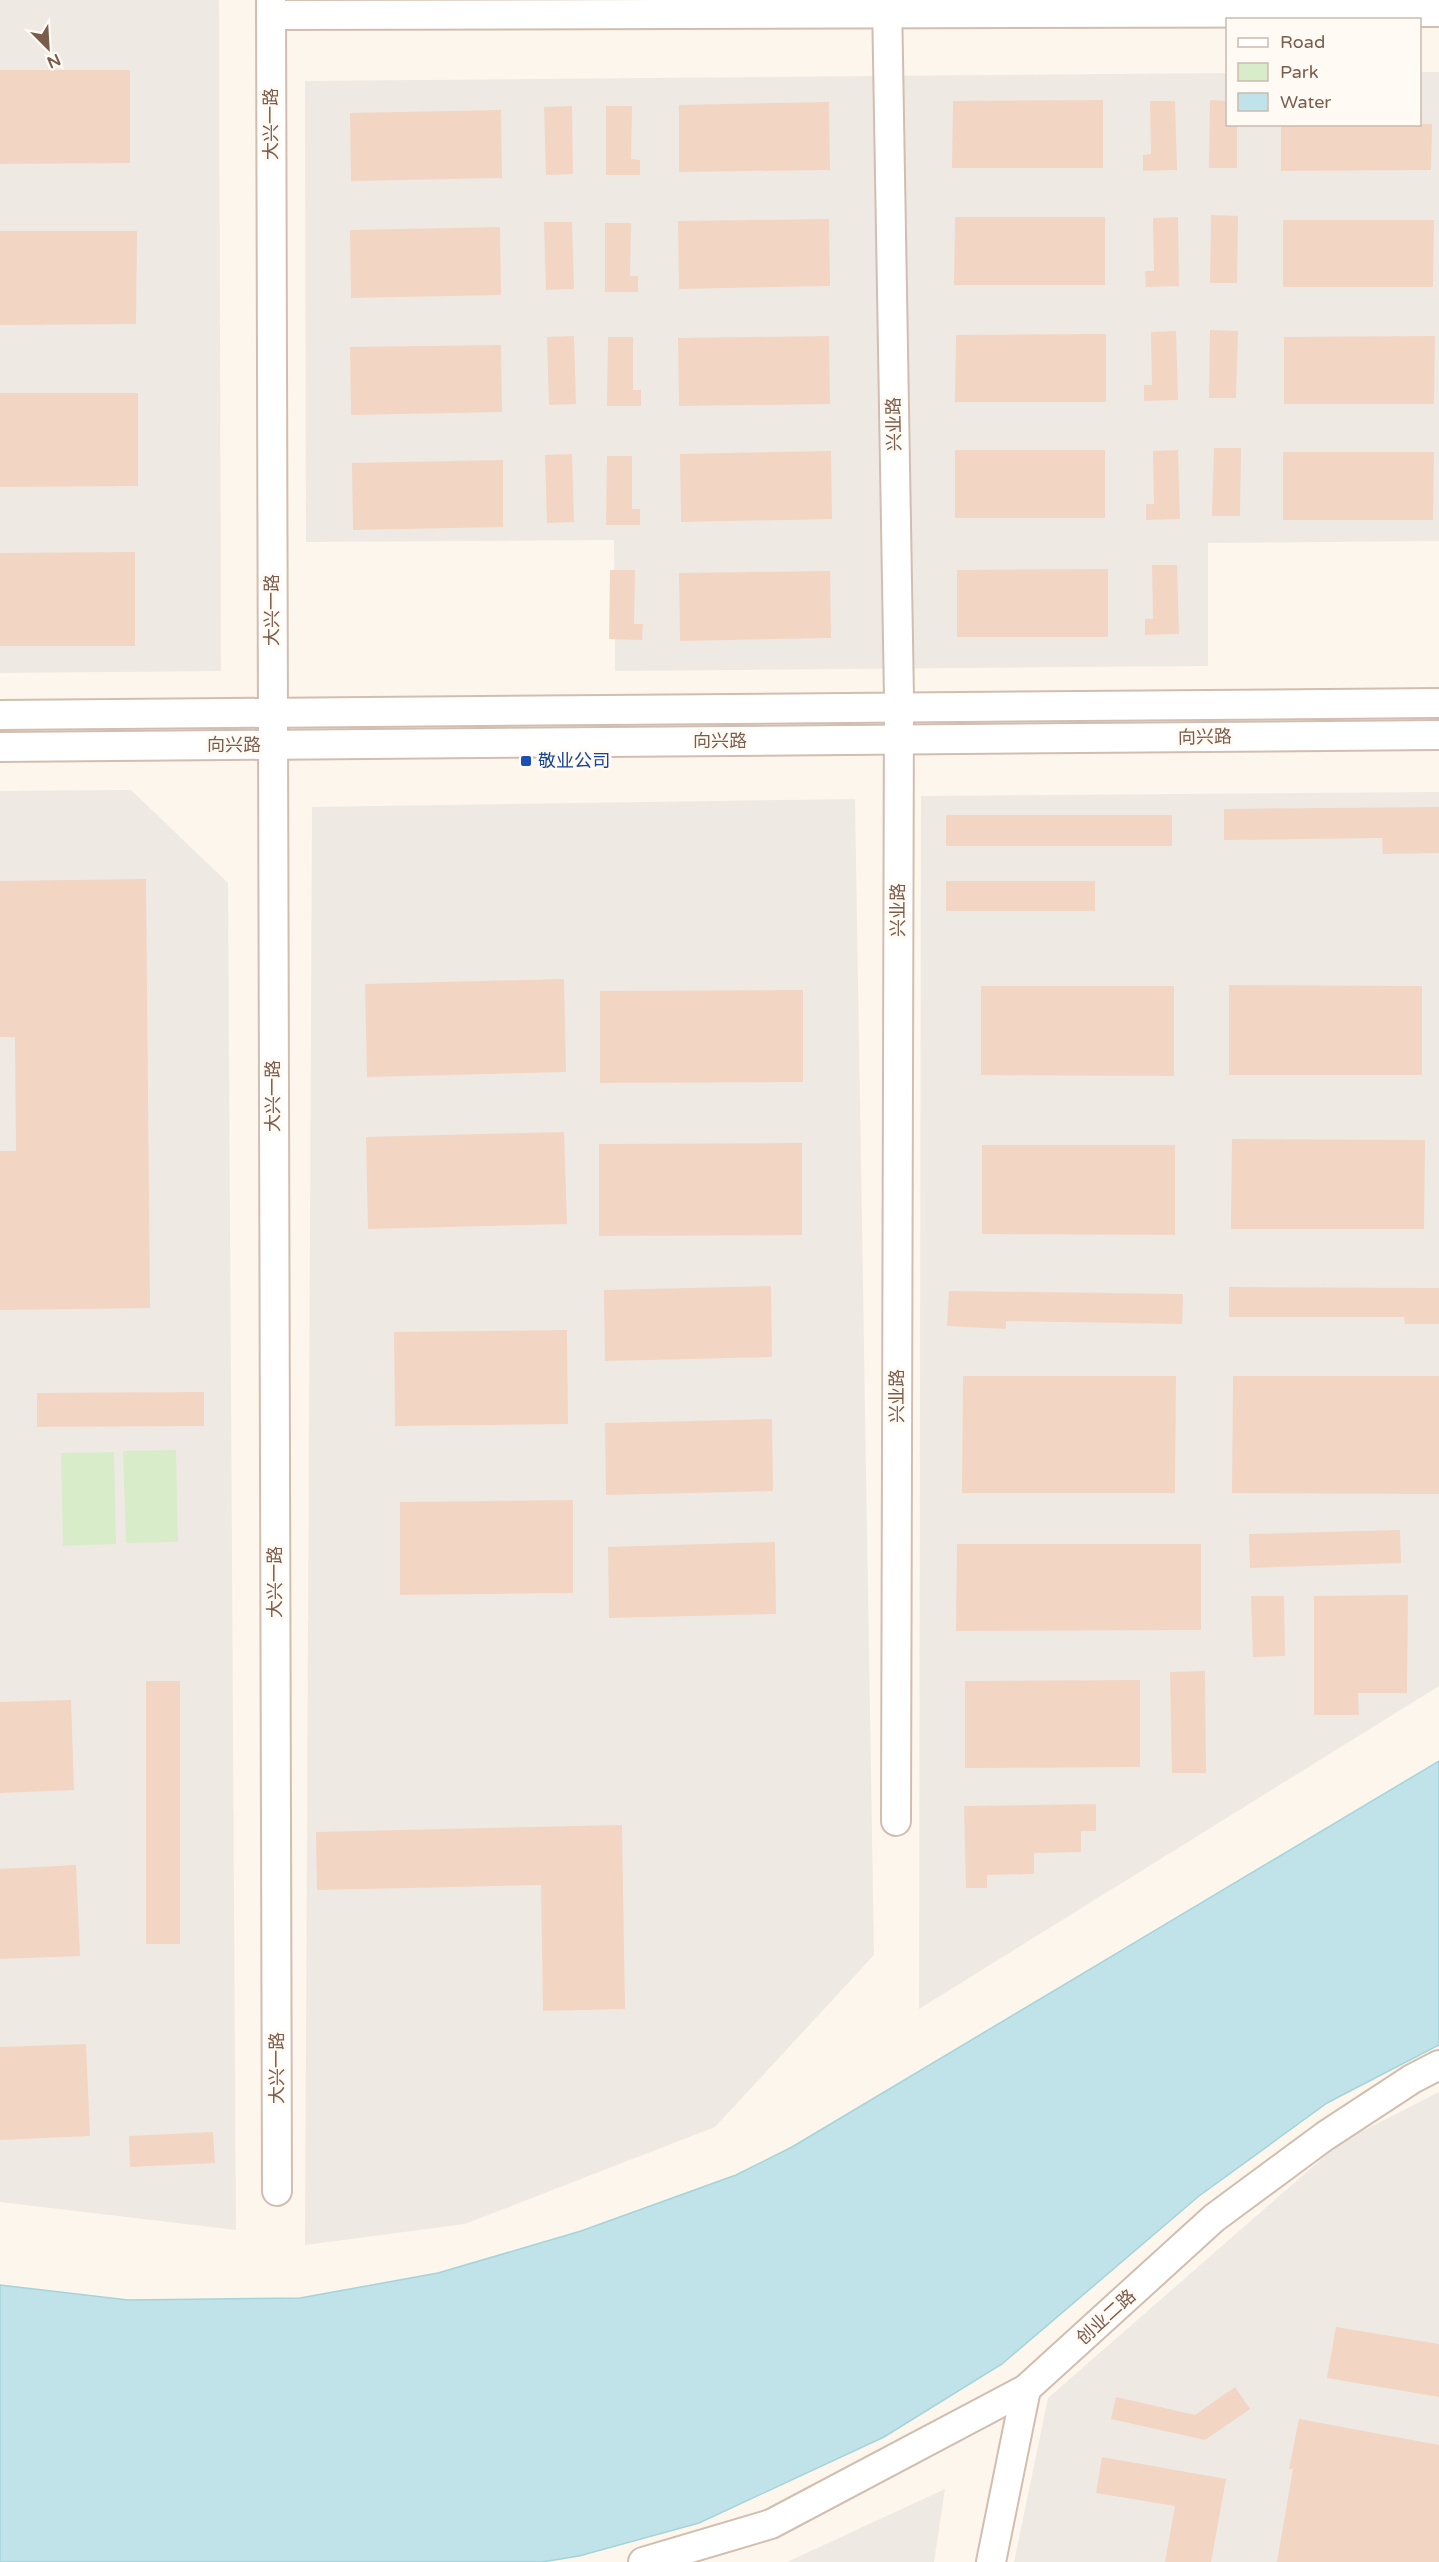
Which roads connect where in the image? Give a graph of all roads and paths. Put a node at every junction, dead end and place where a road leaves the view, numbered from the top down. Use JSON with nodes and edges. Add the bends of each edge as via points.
{"nodes":[{"id":1,"x":887,"y":7,"type":"edge"},
{"id":2,"x":271,"y":8,"type":"edge"},
{"id":3,"x":1439,"y":12,"type":"edge"},
{"id":4,"x":1439,"y":703,"type":"edge"},
{"id":5,"x":898,"y":708,"type":"junction"},
{"id":6,"x":272,"y":712,"type":"junction"},
{"id":7,"x":0,"y":715,"type":"edge"},
{"id":8,"x":1439,"y":735,"type":"edge"},
{"id":9,"x":898,"y":740,"type":"junction"},
{"id":10,"x":272,"y":745,"type":"junction"},
{"id":11,"x":0,"y":747,"type":"edge"},
{"id":12,"x":896,"y":1821,"type":"dead end"},
{"id":13,"x":1439,"y":2066,"type":"edge"},
{"id":14,"x":277,"y":2192,"type":"dead end"},
{"id":15,"x":1026,"y":2389,"type":"junction"},
{"id":16,"x":643,"y":2562,"type":"edge"},
{"id":17,"x":991,"y":2562,"type":"edge"}],
"edges":[{"from":1,"to":2,"type":"street"},
{"from":1,"to":3,"type":"street"},
{"from":1,"to":5,"type":"street","name":"兴业路"},
{"from":2,"to":6,"type":"street","name":"大兴一路"},
{"from":4,"to":5,"type":"street","name":"向兴路"},
{"from":5,"to":6,"type":"street","name":"向兴路"},
{"from":5,"to":9,"type":"street","name":"兴业路"},
{"from":6,"to":7,"type":"street","name":"向兴路"},
{"from":6,"to":10,"type":"street","name":"大兴一路"},
{"from":8,"to":9,"type":"street","name":"向兴路"},
{"from":9,"to":10,"type":"street","name":"向兴路"},
{"from":9,"to":12,"type":"street","name":"兴业路"},
{"from":10,"to":11,"type":"street","name":"向兴路"},
{"from":10,"to":14,"type":"street","name":"大兴一路"},
{"from":13,"to":15,"type":"street","name":"创业二路","via":[[1412,2079],[1325,2136],[1215,2218]]},
{"from":15,"to":16,"type":"street","name":"创业二路","via":[[771,2524]]},
{"from":15,"to":17,"type":"street"}]}
